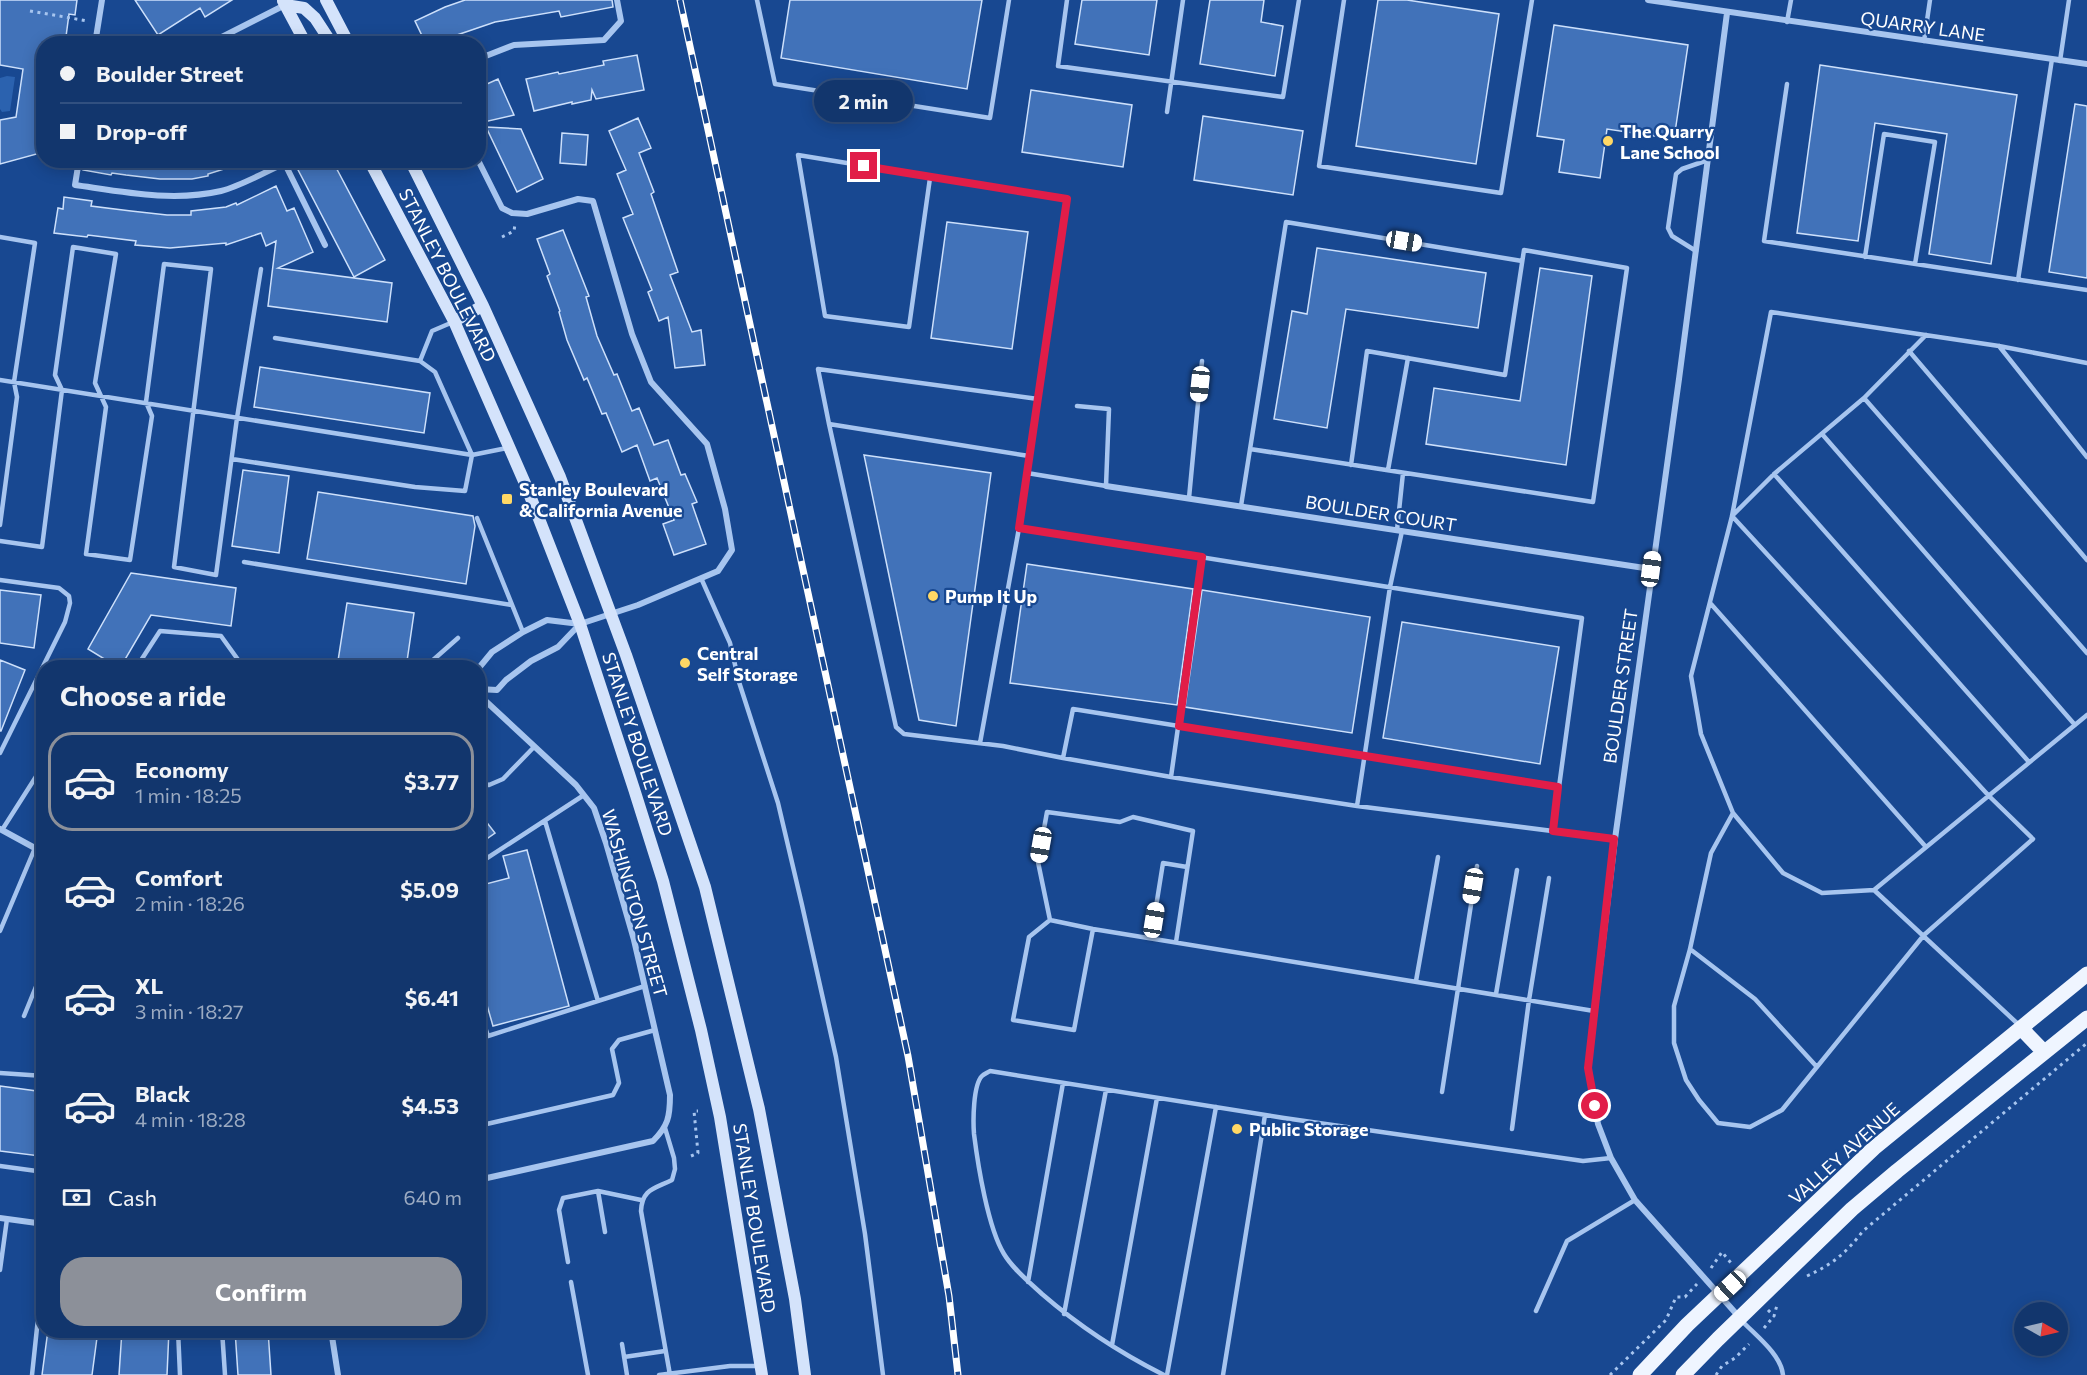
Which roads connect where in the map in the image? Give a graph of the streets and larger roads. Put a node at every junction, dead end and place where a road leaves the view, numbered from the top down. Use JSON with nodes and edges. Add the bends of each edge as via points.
{"nodes":[{"id":1,"x":102,"y":0,"type":"edge"},
{"id":2,"x":326,"y":0,"type":"edge"},
{"id":3,"x":617,"y":0,"type":"edge"},
{"id":4,"x":1648,"y":0,"type":"edge"},
{"id":5,"x":284,"y":2,"type":"edge"},
{"id":6,"x":1727,"y":13,"type":"junction"},
{"id":7,"x":96,"y":36,"type":"edge"},
{"id":8,"x":222,"y":36,"type":"edge"},
{"id":9,"x":302,"y":36,"type":"edge"},
{"id":10,"x":327,"y":36,"type":"edge"},
{"id":11,"x":345,"y":36,"type":"edge"},
{"id":12,"x":486,"y":56,"type":"edge"},
{"id":13,"x":2087,"y":64,"type":"edge"},
{"id":14,"x":78,"y":168,"type":"edge"},
{"id":15,"x":271,"y":168,"type":"edge"},
{"id":16,"x":287,"y":168,"type":"edge"},
{"id":17,"x":373,"y":168,"type":"edge"},
{"id":18,"x":414,"y":168,"type":"edge"},
{"id":19,"x":482,"y":168,"type":"edge"},
{"id":20,"x":325,"y":245,"type":"dead end"},
{"id":21,"x":483,"y":306,"type":"junction"},
{"id":22,"x":454,"y":321,"type":"junction"},
{"id":23,"x":1106,"y":486,"type":"road end"},
{"id":24,"x":1651,"y":569,"type":"junction"},
{"id":25,"x":612,"y":614,"type":"junction"},
{"id":26,"x":580,"y":624,"type":"junction"},
{"id":27,"x":485,"y":660,"type":"edge"},
{"id":28,"x":486,"y":691,"type":"edge"},
{"id":29,"x":486,"y":700,"type":"edge"},
{"id":30,"x":1,"y":829,"type":"edge"},
{"id":31,"x":36,"y":849,"type":"edge"},
{"id":32,"x":2087,"y":974,"type":"edge"},
{"id":33,"x":2087,"y":1018,"type":"edge"},
{"id":34,"x":2021,"y":1028,"type":"junction"},
{"id":35,"x":2044,"y":1052,"type":"junction"},
{"id":36,"x":486,"y":1178,"type":"edge"},
{"id":37,"x":4,"y":1219,"type":"edge"},
{"id":38,"x":36,"y":1223,"type":"edge"},
{"id":39,"x":1719,"y":1296,"type":"junction"},
{"id":40,"x":1740,"y":1318,"type":"junction"},
{"id":41,"x":332,"y":1338,"type":"edge"},
{"id":42,"x":761,"y":1370,"type":"edge"},
{"id":43,"x":338,"y":1375,"type":"edge"},
{"id":44,"x":805,"y":1375,"type":"edge"},
{"id":45,"x":1640,"y":1375,"type":"edge"},
{"id":46,"x":1683,"y":1375,"type":"edge"}],
"edges":[{"from":1,"to":7,"type":"street"},
{"from":2,"to":11,"type":"main road"},
{"from":3,"to":12,"type":"street","via":[[621,21],[604,40],[514,45]]},
{"from":4,"to":6,"type":"street","name":"QUARRY LANE"},
{"from":5,"to":8,"type":"street"},
{"from":5,"to":9,"type":"main road"},
{"from":5,"to":10,"type":"main road","via":[[304,8]]},
{"from":6,"to":13,"type":"street","name":"QUARRY LANE"},
{"from":6,"to":24,"type":"street","name":"BOULDER STREET"},
{"from":14,"to":15,"type":"street","via":[[75,185],[179,197],[223,190]]},
{"from":16,"to":20,"type":"street"},
{"from":17,"to":22,"type":"main road","name":"STANLEY BOULEVARD"},
{"from":18,"to":21,"type":"main road","name":"STANLEY BOULEVARD"},
{"from":19,"to":25,"type":"street","via":[[502,208],[518,214],[578,199],[593,201],[632,334],[651,382],[707,444],[732,550],[718,571]]},
{"from":21,"to":22,"type":"main road"},
{"from":21,"to":25,"type":"main road","name":"STANLEY BOULEVARD","via":[[560,477]]},
{"from":22,"to":26,"type":"main road","name":"STANLEY BOULEVARD"},
{"from":23,"to":24,"type":"street","name":"BOULDER COURT"},
{"from":24,"to":39,"type":"street","name":"BOULDER STREET","via":[[1588,1068],[1598,1125],[1635,1200]]},
{"from":25,"to":26,"type":"street"},
{"from":25,"to":44,"type":"main road","name":"STANLEY BOULEVARD","via":[[702,876],[719,940],[759,1109],[795,1299]]},
{"from":26,"to":27,"type":"street","via":[[548,620],[523,632]]},
{"from":26,"to":28,"type":"street","via":[[558,647],[531,661],[497,690]]},
{"from":26,"to":42,"type":"main road","name":"STANLEY BOULEVARD","via":[[663,881],[701,1030],[720,1117]]},
{"from":29,"to":36,"type":"street","name":"WASHINGTON STREET","via":[[576,785],[594,808],[645,986],[670,1095],[665,1128],[653,1141]]},
{"from":30,"to":31,"type":"street"},
{"from":32,"to":34,"type":"main road","name":"VALLEY AVENUE"},
{"from":33,"to":35,"type":"main road"},
{"from":34,"to":35,"type":"main road"},
{"from":34,"to":39,"type":"main road","name":"VALLEY AVENUE","via":[[1874,1148]]},
{"from":35,"to":40,"type":"main road","via":[[1852,1209]]},
{"from":37,"to":38,"type":"street"},
{"from":39,"to":40,"type":"street","name":"BOULDER STREET"},
{"from":39,"to":45,"type":"main road","name":"VALLEY AVENUE"},
{"from":40,"to":46,"type":"main road"},
{"from":41,"to":43,"type":"street"}]}
